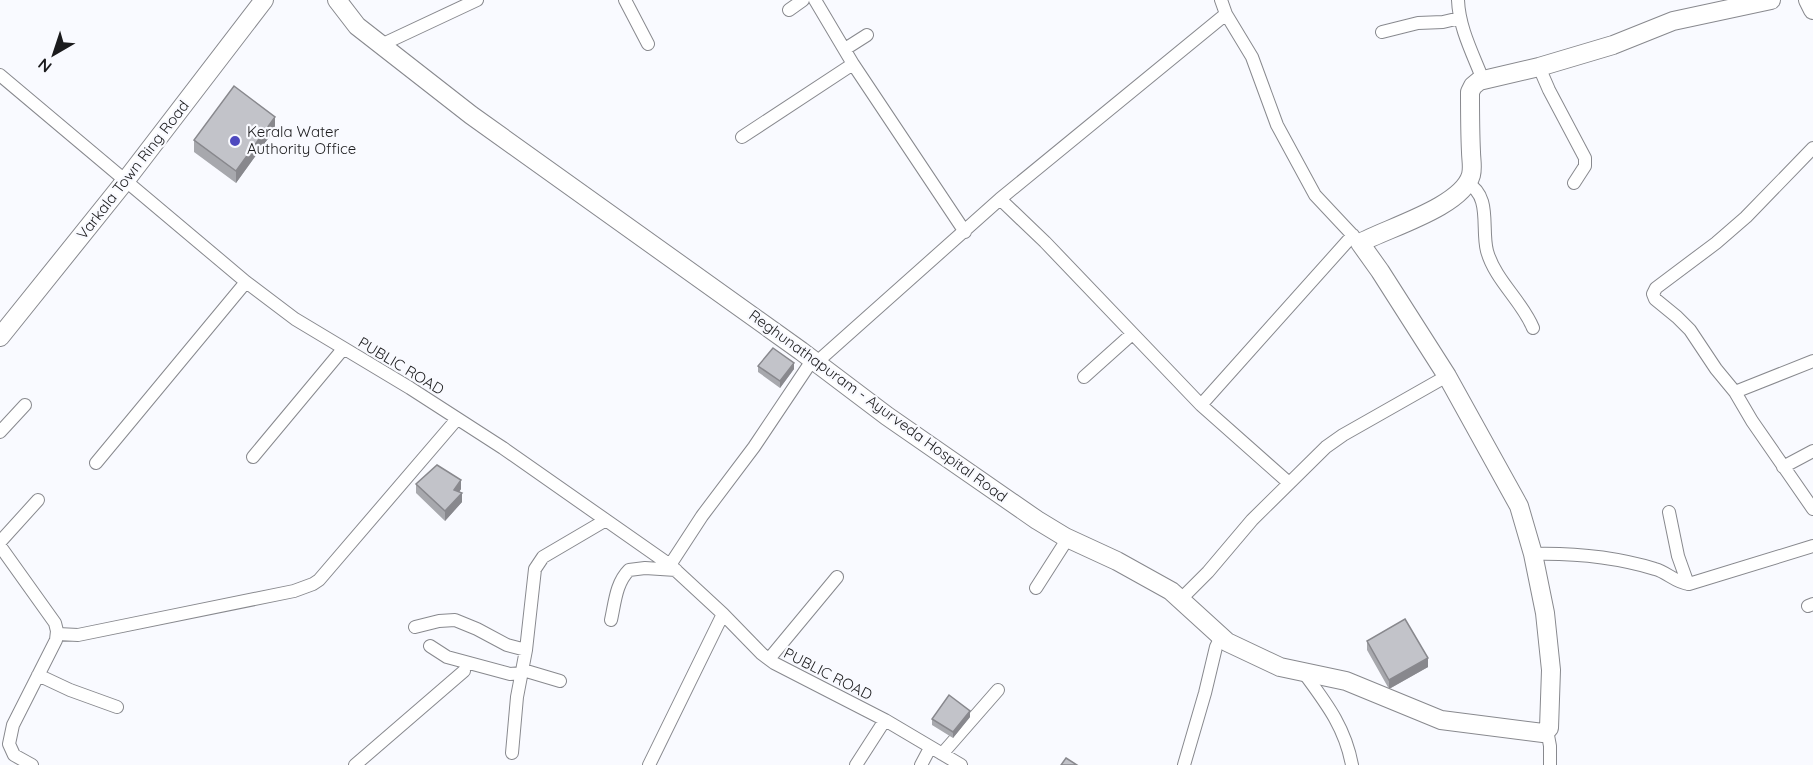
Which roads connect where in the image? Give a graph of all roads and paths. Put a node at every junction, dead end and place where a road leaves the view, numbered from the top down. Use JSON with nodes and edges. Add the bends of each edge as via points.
{"nodes":[{"id":1,"x":264,"y":0,"type":"edge"},
{"id":2,"x":337,"y":0,"type":"edge"},
{"id":3,"x":477,"y":0,"type":"edge"},
{"id":4,"x":625,"y":0,"type":"edge"},
{"id":5,"x":803,"y":0,"type":"edge"},
{"id":6,"x":815,"y":0,"type":"edge"},
{"id":7,"x":1221,"y":0,"type":"edge"},
{"id":8,"x":1458,"y":0,"type":"edge"},
{"id":9,"x":1771,"y":0,"type":"edge"},
{"id":10,"x":789,"y":10,"type":"dead end"},
{"id":11,"x":1226,"y":14,"type":"junction"},
{"id":12,"x":1460,"y":18,"type":"junction"},
{"id":13,"x":1382,"y":32,"type":"dead end"},
{"id":14,"x":867,"y":35,"type":"dead end"},
{"id":15,"x":648,"y":44,"type":"dead end"},
{"id":16,"x":381,"y":45,"type":"junction"},
{"id":17,"x":845,"y":49,"type":"junction"},
{"id":18,"x":853,"y":64,"type":"junction"},
{"id":19,"x":1539,"y":67,"type":"junction"},
{"id":20,"x":0,"y":75,"type":"edge"},
{"id":21,"x":1484,"y":80,"type":"junction"},
{"id":22,"x":742,"y":137,"type":"dead end"},
{"id":23,"x":1813,"y":148,"type":"edge"},
{"id":24,"x":126,"y":180,"type":"junction"},
{"id":25,"x":1467,"y":183,"type":"junction"},
{"id":26,"x":1574,"y":183,"type":"dead end"},
{"id":27,"x":1000,"y":199,"type":"junction"},
{"id":28,"x":964,"y":232,"type":"junction"},
{"id":29,"x":1356,"y":239,"type":"junction"},
{"id":30,"x":246,"y":282,"type":"junction"},
{"id":31,"x":1533,"y":328,"type":"dead end"},
{"id":32,"x":1132,"y":334,"type":"junction"},
{"id":33,"x":0,"y":337,"type":"edge"},
{"id":34,"x":343,"y":349,"type":"junction"},
{"id":35,"x":815,"y":361,"type":"junction"},
{"id":36,"x":1813,"y":362,"type":"edge"},
{"id":37,"x":1448,"y":376,"type":"junction"},
{"id":38,"x":1084,"y":378,"type":"dead end"},
{"id":39,"x":1735,"y":392,"type":"junction"},
{"id":40,"x":25,"y":405,"type":"dead end"},
{"id":41,"x":1202,"y":405,"type":"junction"},
{"id":42,"x":457,"y":419,"type":"junction"},
{"id":43,"x":0,"y":432,"type":"edge"},
{"id":44,"x":1813,"y":451,"type":"edge"},
{"id":45,"x":253,"y":457,"type":"dead end"},
{"id":46,"x":96,"y":463,"type":"dead end"},
{"id":47,"x":1783,"y":467,"type":"junction"},
{"id":48,"x":1289,"y":483,"type":"junction"},
{"id":49,"x":38,"y":500,"type":"dead end"},
{"id":50,"x":1813,"y":509,"type":"edge"},
{"id":51,"x":1669,"y":512,"type":"dead end"},
{"id":52,"x":606,"y":520,"type":"junction"},
{"id":53,"x":1068,"y":538,"type":"junction"},
{"id":54,"x":0,"y":544,"type":"edge"},
{"id":55,"x":1813,"y":546,"type":"edge"},
{"id":56,"x":1533,"y":554,"type":"junction"},
{"id":57,"x":674,"y":568,"type":"junction"},
{"id":58,"x":837,"y":577,"type":"dead end"},
{"id":59,"x":1688,"y":584,"type":"junction"},
{"id":60,"x":1036,"y":588,"type":"dead end"},
{"id":61,"x":1180,"y":600,"type":"junction"},
{"id":62,"x":723,"y":614,"type":"junction"},
{"id":63,"x":611,"y":620,"type":"dead end"},
{"id":64,"x":415,"y":627,"type":"dead end"},
{"id":65,"x":58,"y":634,"type":"junction"},
{"id":66,"x":1221,"y":637,"type":"junction"},
{"id":67,"x":430,"y":646,"type":"dead end"},
{"id":68,"x":526,"y":650,"type":"junction"},
{"id":69,"x":769,"y":659,"type":"junction"},
{"id":70,"x":464,"y":671,"type":"dead end"},
{"id":71,"x":523,"y":671,"type":"junction"},
{"id":72,"x":1304,"y":673,"type":"junction"},
{"id":73,"x":38,"y":675,"type":"junction"},
{"id":74,"x":560,"y":681,"type":"dead end"},
{"id":75,"x":998,"y":690,"type":"dead end"},
{"id":76,"x":117,"y":707,"type":"dead end"},
{"id":77,"x":885,"y":720,"type":"junction"},
{"id":78,"x":14,"y":721,"type":"junction"},
{"id":79,"x":0,"y":725,"type":"edge"},
{"id":80,"x":1547,"y":730,"type":"junction"},
{"id":81,"x":936,"y":751,"type":"junction"},
{"id":82,"x":512,"y":753,"type":"dead end"},
{"id":83,"x":32,"y":765,"type":"edge"},
{"id":84,"x":355,"y":765,"type":"edge"},
{"id":85,"x":649,"y":765,"type":"edge"},
{"id":86,"x":856,"y":765,"type":"edge"},
{"id":87,"x":921,"y":765,"type":"edge"},
{"id":88,"x":930,"y":765,"type":"edge"},
{"id":89,"x":961,"y":765,"type":"edge"},
{"id":90,"x":1184,"y":765,"type":"edge"},
{"id":91,"x":1352,"y":765,"type":"edge"},
{"id":92,"x":1550,"y":765,"type":"edge"}],
"edges":[{"from":1,"to":24,"type":"main road","name":"Varkala Town Ring Road"},
{"from":2,"to":16,"type":"main road","name":"Reghunathapuram - Ayurveda Hospital Road","via":[[357,26]]},
{"from":3,"to":16,"type":"street"},
{"from":4,"to":15,"type":"street"},
{"from":5,"to":10,"type":"street"},
{"from":6,"to":17,"type":"street"},
{"from":7,"to":11,"type":"street"},
{"from":8,"to":12,"type":"street"},
{"from":9,"to":19,"type":"main road","via":[[1673,21],[1614,45]]},
{"from":11,"to":27,"type":"street"},
{"from":11,"to":29,"type":"street","via":[[1252,57],[1276,125],[1315,195]]},
{"from":12,"to":13,"type":"street"},
{"from":12,"to":21,"type":"street"},
{"from":14,"to":17,"type":"street"},
{"from":16,"to":35,"type":"main road","name":"Reghunathapuram - Ayurveda Hospital Road"},
{"from":17,"to":18,"type":"street"},
{"from":18,"to":22,"type":"street"},
{"from":18,"to":28,"type":"street"},
{"from":19,"to":21,"type":"main road"},
{"from":19,"to":26,"type":"street","via":[[1585,158],[1585,166]]},
{"from":20,"to":24,"type":"street","name":"PUBLIC ROAD"},
{"from":21,"to":25,"type":"main road","via":[[1470,92],[1472,170]]},
{"from":23,"to":39,"type":"street","via":[[1756,209],[1653,291],[1655,299],[1690,330]]},
{"from":24,"to":30,"type":"street","name":"PUBLIC ROAD"},
{"from":24,"to":33,"type":"main road","name":"Varkala Town Ring Road"},
{"from":25,"to":29,"type":"main road","via":[[1411,222]]},
{"from":25,"to":31,"type":"street","via":[[1483,200],[1489,256]]},
{"from":27,"to":28,"type":"street"},
{"from":27,"to":32,"type":"street"},
{"from":28,"to":35,"type":"street"},
{"from":29,"to":37,"type":"main road"},
{"from":29,"to":41,"type":"street"},
{"from":30,"to":34,"type":"street","name":"PUBLIC ROAD"},
{"from":30,"to":46,"type":"street"},
{"from":32,"to":38,"type":"street"},
{"from":32,"to":41,"type":"street"},
{"from":34,"to":42,"type":"street","name":"PUBLIC ROAD"},
{"from":34,"to":45,"type":"street"},
{"from":35,"to":53,"type":"main road","name":"Reghunathapuram - Ayurveda Hospital Road","via":[[887,416]]},
{"from":35,"to":57,"type":"street","via":[[702,516]]},
{"from":36,"to":39,"type":"street"},
{"from":37,"to":48,"type":"street","via":[[1343,435]]},
{"from":37,"to":56,"type":"main road","via":[[1519,506]]},
{"from":39,"to":47,"type":"street"},
{"from":40,"to":43,"type":"street"},
{"from":41,"to":48,"type":"street"},
{"from":42,"to":52,"type":"street","name":"PUBLIC ROAD"},
{"from":42,"to":65,"type":"street","via":[[313,585],[78,635]]},
{"from":44,"to":47,"type":"street"},
{"from":47,"to":50,"type":"street"},
{"from":48,"to":61,"type":"street"},
{"from":49,"to":54,"type":"street"},
{"from":51,"to":59,"type":"street"},
{"from":52,"to":57,"type":"street","name":"PUBLIC ROAD"},
{"from":52,"to":68,"type":"street","via":[[538,562]]},
{"from":53,"to":60,"type":"street"},
{"from":53,"to":61,"type":"main road","name":"Reghunathapuram - Ayurveda Hospital Road","via":[[1126,566]]},
{"from":54,"to":65,"type":"street","via":[[55,623]]},
{"from":55,"to":59,"type":"street"},
{"from":56,"to":59,"type":"street","via":[[1601,556],[1653,568]]},
{"from":56,"to":80,"type":"main road","via":[[1551,670]]},
{"from":57,"to":62,"type":"street","name":"PUBLIC ROAD"},
{"from":57,"to":63,"type":"street","via":[[629,570],[618,587]]},
{"from":58,"to":69,"type":"street"},
{"from":61,"to":66,"type":"main road","name":"Reghunathapuram - Ayurveda Hospital Road"},
{"from":62,"to":69,"type":"street","name":"PUBLIC ROAD"},
{"from":62,"to":85,"type":"street"},
{"from":64,"to":68,"type":"street","via":[[455,620]]},
{"from":65,"to":73,"type":"street"},
{"from":66,"to":72,"type":"main road","name":"Reghunathapuram - Ayurveda Hospital Road","via":[[1250,654]]},
{"from":66,"to":90,"type":"street"},
{"from":67,"to":71,"type":"street","via":[[447,657],[510,674]]},
{"from":68,"to":71,"type":"street"},
{"from":69,"to":77,"type":"street","name":"PUBLIC ROAD"},
{"from":70,"to":84,"type":"street"},
{"from":71,"to":74,"type":"street"},
{"from":71,"to":82,"type":"street"},
{"from":72,"to":80,"type":"main road","name":"Reghunathapuram - Ayurveda Hospital Road","via":[[1346,681],[1441,720],[1543,733]]},
{"from":72,"to":91,"type":"street","via":[[1336,717]]},
{"from":73,"to":76,"type":"street"},
{"from":73,"to":78,"type":"street"},
{"from":75,"to":81,"type":"street"},
{"from":77,"to":81,"type":"street","name":"PUBLIC ROAD"},
{"from":77,"to":86,"type":"street"},
{"from":78,"to":79,"type":"street"},
{"from":78,"to":83,"type":"street","via":[[9,740],[11,750],[17,758]]},
{"from":80,"to":92,"type":"street"},
{"from":81,"to":87,"type":"street"},
{"from":81,"to":88,"type":"street"},
{"from":81,"to":89,"type":"street","name":"PUBLIC ROAD"}]}
